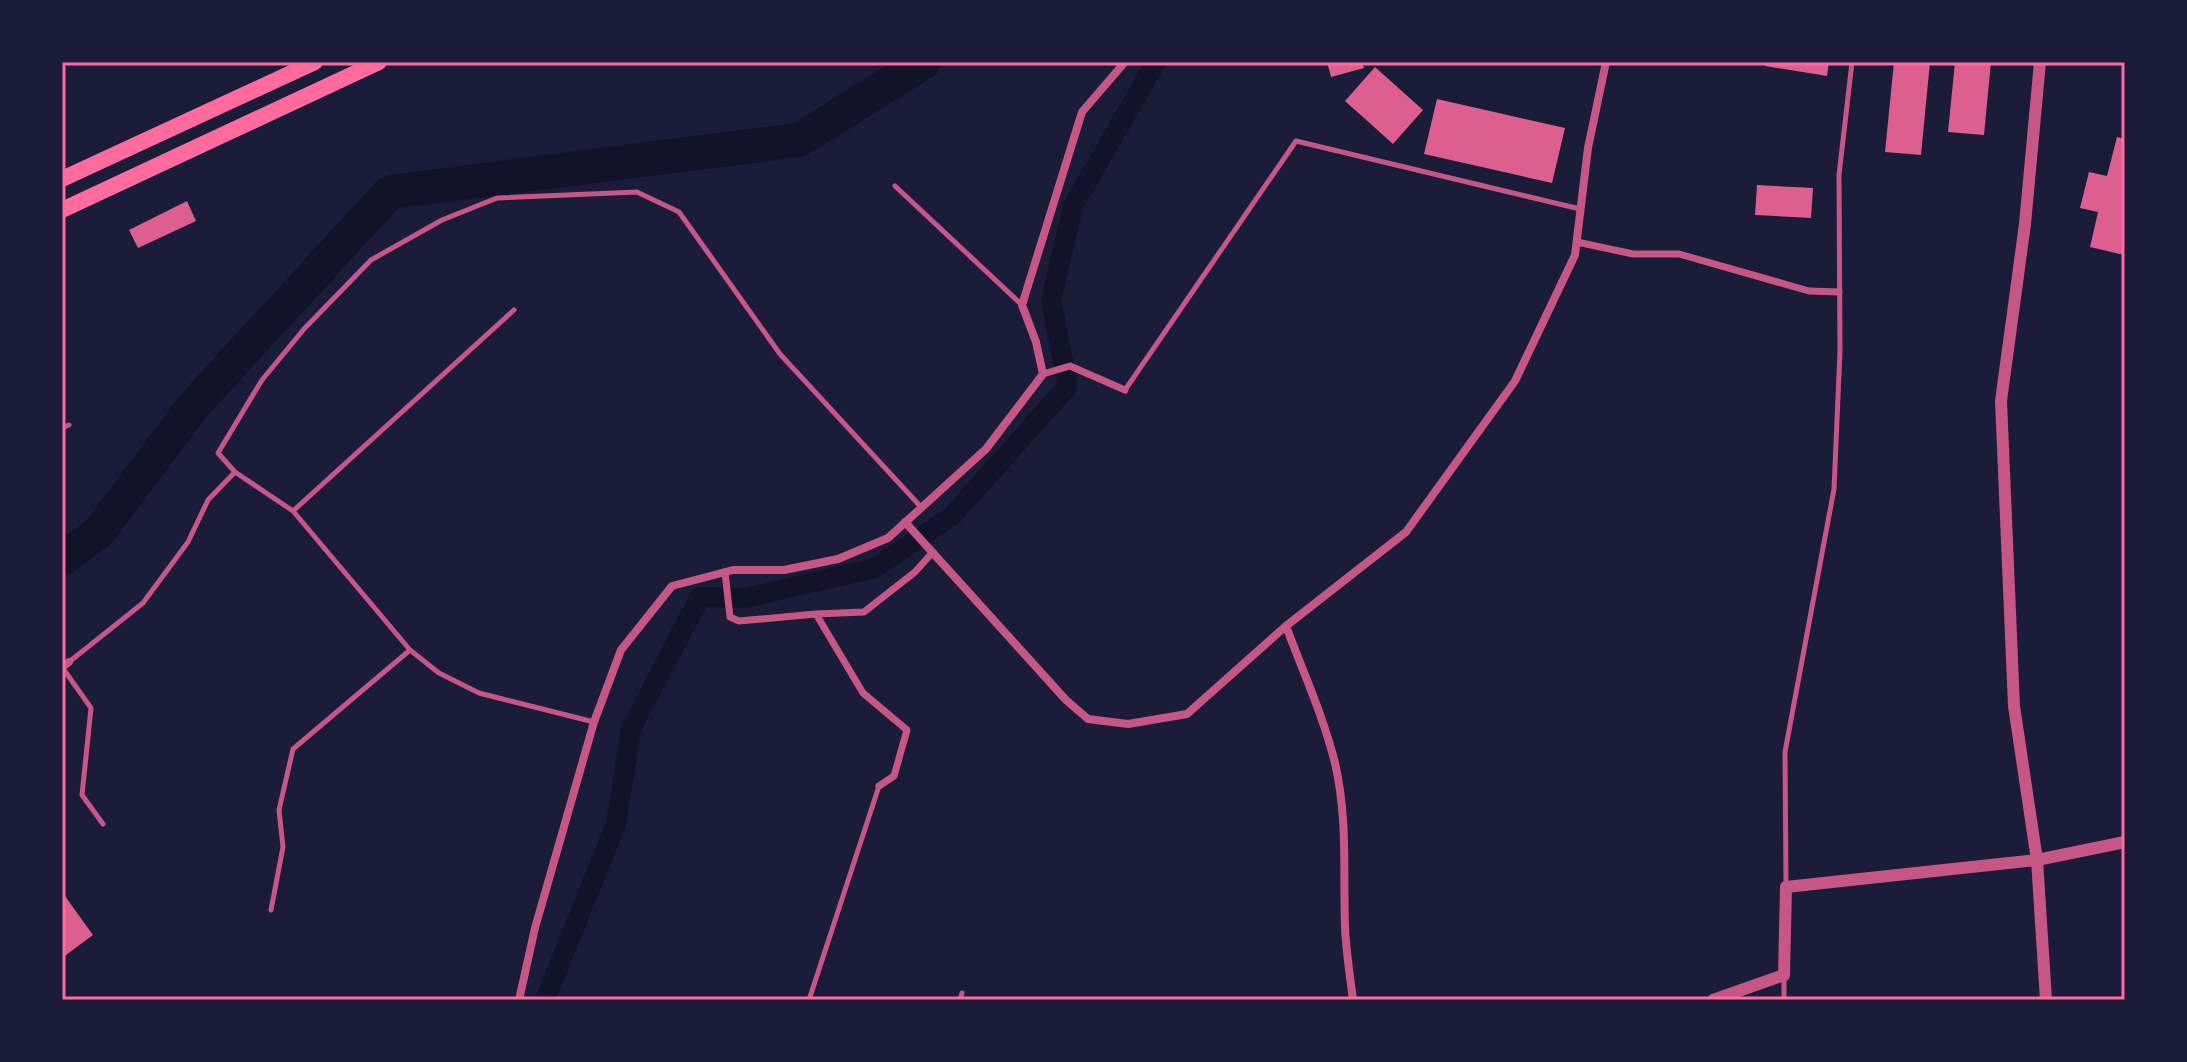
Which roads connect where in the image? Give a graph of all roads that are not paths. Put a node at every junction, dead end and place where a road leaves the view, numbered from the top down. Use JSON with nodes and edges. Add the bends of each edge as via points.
{"nodes":[{"id":1,"x":315,"y":62,"type":"edge"},
{"id":2,"x":379,"y":62,"type":"edge"},
{"id":3,"x":1125,"y":62,"type":"edge"},
{"id":4,"x":1606,"y":62,"type":"edge"},
{"id":5,"x":1852,"y":62,"type":"edge"},
{"id":6,"x":2040,"y":62,"type":"edge"},
{"id":7,"x":62,"y":179,"type":"edge"},
{"id":8,"x":895,"y":186,"type":"dead end"},
{"id":9,"x":1581,"y":209,"type":"junction"},
{"id":10,"x":62,"y":210,"type":"edge"},
{"id":11,"x":1577,"y":242,"type":"junction"},
{"id":12,"x":1839,"y":292,"type":"junction"},
{"id":13,"x":1022,"y":305,"type":"junction"},
{"id":14,"x":514,"y":310,"type":"dead end"},
{"id":15,"x":1043,"y":374,"type":"junction"},
{"id":16,"x":1125,"y":390,"type":"joint"},
{"id":17,"x":69,"y":425,"type":"dead end"},
{"id":18,"x":62,"y":428,"type":"edge"},
{"id":19,"x":235,"y":472,"type":"junction"},
{"id":20,"x":921,"y":507,"type":"junction"},
{"id":21,"x":293,"y":511,"type":"junction"},
{"id":22,"x":906,"y":523,"type":"junction"},
{"id":23,"x":932,"y":551,"type":"junction"},
{"id":24,"x":725,"y":572,"type":"junction"},
{"id":25,"x":816,"y":614,"type":"junction"},
{"id":26,"x":1286,"y":626,"type":"junction"},
{"id":27,"x":410,"y":650,"type":"junction"},
{"id":28,"x":64,"y":665,"type":"edge"},
{"id":29,"x":594,"y":722,"type":"junction"},
{"id":30,"x":879,"y":786,"type":"joint"},
{"id":31,"x":103,"y":824,"type":"dead end"},
{"id":32,"x":2125,"y":842,"type":"edge"},
{"id":33,"x":2037,"y":860,"type":"junction"},
{"id":34,"x":1786,"y":887,"type":"junction"},
{"id":35,"x":271,"y":910,"type":"dead end"},
{"id":36,"x":1784,"y":975,"type":"junction"},
{"id":37,"x":519,"y":1000,"type":"edge"},
{"id":38,"x":809,"y":1000,"type":"edge"},
{"id":39,"x":1353,"y":1000,"type":"edge"},
{"id":40,"x":1713,"y":1000,"type":"edge"},
{"id":41,"x":1784,"y":1000,"type":"edge"},
{"id":42,"x":2046,"y":1000,"type":"edge"}],
"edges":[{"from":1,"to":7,"type":"main road"},
{"from":2,"to":10,"type":"main road"},
{"from":3,"to":13,"type":"street","via":[[1082,112]]},
{"from":4,"to":9,"type":"street"},
{"from":5,"to":12,"type":"lane","via":[[1839,175]]},
{"from":6,"to":33,"type":"street","via":[[2001,401],[2014,706]]},
{"from":8,"to":13,"type":"lane"},
{"from":9,"to":11,"type":"street"},
{"from":9,"to":16,"type":"lane","via":[[1296,141]]},
{"from":11,"to":12,"type":"street","via":[[1633,254],[1679,254],[1809,291]]},
{"from":11,"to":26,"type":"street","via":[[1515,381],[1406,532]]},
{"from":12,"to":34,"type":"lane","via":[[1834,489],[1785,752]]},
{"from":13,"to":15,"type":"street"},
{"from":14,"to":21,"type":"lane"},
{"from":15,"to":16,"type":"street","via":[[1070,366]]},
{"from":15,"to":20,"type":"street","via":[[986,449]]},
{"from":17,"to":18,"type":"lane"},
{"from":19,"to":20,"type":"lane","via":[[218,453],[262,380],[371,260],[442,220],[497,198],[637,192],[679,212],[780,354]]},
{"from":19,"to":21,"type":"lane"},
{"from":19,"to":28,"type":"lane","via":[[208,500],[188,542],[143,603]]},
{"from":20,"to":22,"type":"street"},
{"from":21,"to":27,"type":"lane"},
{"from":22,"to":23,"type":"street"},
{"from":22,"to":24,"type":"street","via":[[888,538],[838,559],[784,570]]},
{"from":23,"to":25,"type":"street","via":[[915,572],[864,612]]},
{"from":23,"to":26,"type":"street","via":[[1088,719],[1128,724],[1187,714]]},
{"from":24,"to":25,"type":"street","via":[[730,617],[739,621]]},
{"from":24,"to":29,"type":"street","via":[[672,586],[621,650]]},
{"from":25,"to":30,"type":"street","via":[[863,693],[907,730],[894,776]]},
{"from":26,"to":39,"type":"street","via":[[1316,695],[1335,764]]},
{"from":27,"to":29,"type":"lane","via":[[439,673],[479,693]]},
{"from":27,"to":35,"type":"lane","via":[[293,749],[279,810],[283,847]]},
{"from":28,"to":31,"type":"lane","via":[[91,708],[82,795]]},
{"from":29,"to":37,"type":"street"},
{"from":30,"to":38,"type":"lane"},
{"from":32,"to":33,"type":"street"},
{"from":33,"to":34,"type":"street"},
{"from":33,"to":42,"type":"street"},
{"from":34,"to":36,"type":"street"},
{"from":36,"to":40,"type":"street"},
{"from":36,"to":41,"type":"lane"}]}
